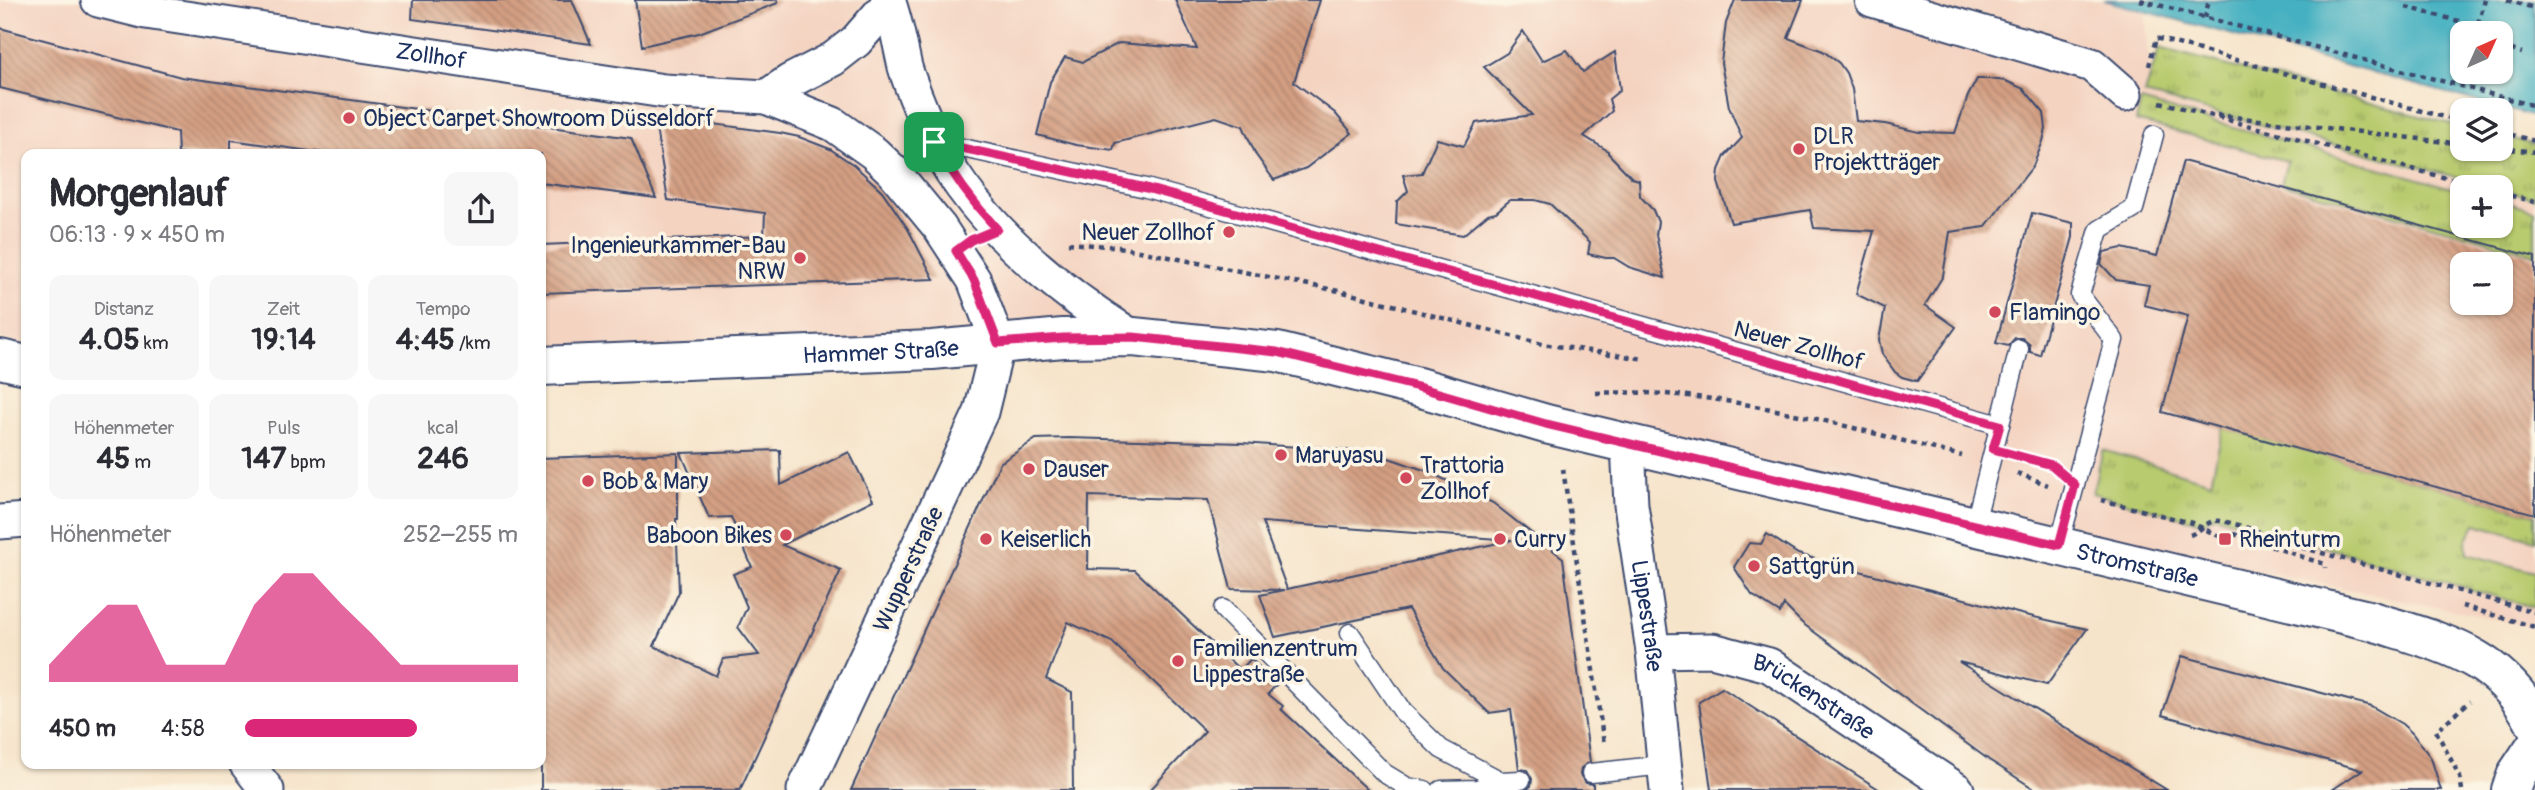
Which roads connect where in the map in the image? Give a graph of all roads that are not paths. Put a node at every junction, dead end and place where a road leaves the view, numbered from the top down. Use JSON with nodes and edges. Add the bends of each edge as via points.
{"nodes":[{"id":1,"x":98,"y":0,"type":"edge"},
{"id":2,"x":1872,"y":0,"type":"edge"},
{"id":3,"x":889,"y":2,"type":"edge"},
{"id":4,"x":2125,"y":94,"type":"road end"},
{"id":5,"x":766,"y":97,"type":"junction"},
{"id":6,"x":2154,"y":135,"type":"dead end"},
{"id":7,"x":934,"y":142,"type":"junction"},
{"id":8,"x":1133,"y":337,"type":"junction"},
{"id":9,"x":998,"y":343,"type":"junction"},
{"id":10,"x":2019,"y":349,"type":"dead end"},
{"id":11,"x":0,"y":359,"type":"edge"},
{"id":12,"x":21,"y":364,"type":"edge"},
{"id":13,"x":546,"y":366,"type":"edge"},
{"id":14,"x":2000,"y":425,"type":"junction"},
{"id":15,"x":1628,"y":444,"type":"junction"},
{"id":16,"x":21,"y":520,"type":"edge"},
{"id":17,"x":0,"y":522,"type":"edge"},
{"id":18,"x":1975,"y":527,"type":"junction"},
{"id":19,"x":2059,"y":545,"type":"junction"},
{"id":20,"x":1223,"y":609,"type":"dead end"},
{"id":21,"x":1350,"y":633,"type":"dead end"},
{"id":22,"x":1653,"y":651,"type":"junction"},
{"id":23,"x":2535,"y":723,"type":"edge"},
{"id":24,"x":2535,"y":747,"type":"edge"},
{"id":25,"x":251,"y":769,"type":"edge"},
{"id":26,"x":1600,"y":772,"type":"road end"},
{"id":27,"x":1665,"y":777,"type":"edge"},
{"id":28,"x":1521,"y":780,"type":"dead end"},
{"id":29,"x":1501,"y":781,"type":"junction"},
{"id":30,"x":267,"y":790,"type":"edge"},
{"id":31,"x":804,"y":790,"type":"edge"},
{"id":32,"x":1425,"y":790,"type":"edge"},
{"id":33,"x":1441,"y":790,"type":"edge"},
{"id":34,"x":1957,"y":790,"type":"edge"},
{"id":35,"x":2511,"y":790,"type":"edge"}],
"edges":[{"from":1,"to":5,"type":"street","name":"Zollhof","via":[[146,12],[651,89]]},
{"from":2,"to":4,"type":"street","via":[[2092,65]]},
{"from":3,"to":5,"type":"street","via":[[873,24],[833,59]]},
{"from":3,"to":7,"type":"street","via":[[906,70]]},
{"from":5,"to":9,"type":"street","name":"Zollhof","via":[[833,124],[892,171],[916,197],[974,280]]},
{"from":6,"to":19,"type":"lane","via":[[2134,209],[2099,230],[2080,295],[2114,340]]},
{"from":7,"to":8,"type":"street","via":[[950,172],[997,229],[1072,295]]},
{"from":7,"to":14,"type":"lane","name":"Neuer Zollhof","via":[[1146,188]]},
{"from":8,"to":9,"type":"street","name":"Hammer Straße"},
{"from":8,"to":15,"type":"street","name":"Hammer Straße","via":[[1277,352]]},
{"from":9,"to":13,"type":"street","name":"Hammer Straße","via":[[932,350]]},
{"from":9,"to":31,"type":"street","name":"Wupperstraße","via":[[981,412]]},
{"from":10,"to":14,"type":"lane"},
{"from":11,"to":12,"type":"street"},
{"from":14,"to":18,"type":"lane"},
{"from":15,"to":18,"type":"street","name":"Stromstraße"},
{"from":15,"to":22,"type":"street","name":"Lippestraße","via":[[1631,505]]},
{"from":16,"to":17,"type":"street"},
{"from":18,"to":19,"type":"street","name":"Stromstraße"},
{"from":19,"to":23,"type":"street","name":"Stromstraße","via":[[2372,621],[2452,646],[2501,676]]},
{"from":20,"to":32,"type":"lane","via":[[1384,773],[1406,787]]},
{"from":21,"to":29,"type":"lane","via":[[1403,712],[1441,748]]},
{"from":22,"to":27,"type":"street","name":"Lippestraße"},
{"from":22,"to":34,"type":"street","name":"Brückenstraße","via":[[1712,650],[1769,665]]},
{"from":24,"to":35,"type":"street"},
{"from":25,"to":30,"type":"street"},
{"from":26,"to":27,"type":"lane"},
{"from":28,"to":29,"type":"lane"},
{"from":29,"to":33,"type":"lane","via":[[1477,789]]}]}
